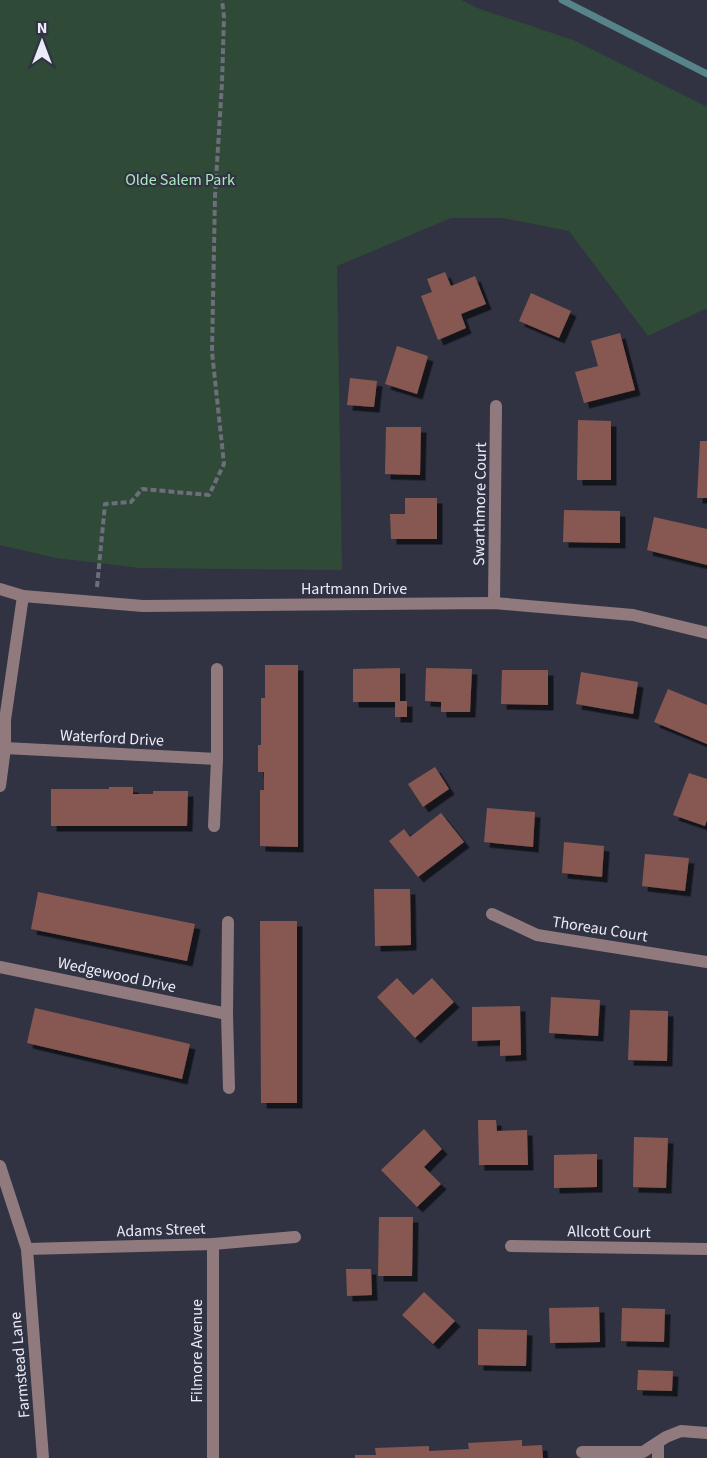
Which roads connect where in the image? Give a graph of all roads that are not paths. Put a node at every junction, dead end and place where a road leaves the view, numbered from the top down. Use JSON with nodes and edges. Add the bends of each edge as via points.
{"nodes":[{"id":1,"x":496,"y":406,"type":"dead end"},
{"id":2,"x":0,"y":589,"type":"edge"},
{"id":3,"x":23,"y":596,"type":"junction"},
{"id":4,"x":494,"y":603,"type":"junction"},
{"id":5,"x":707,"y":633,"type":"edge"},
{"id":6,"x":217,"y":669,"type":"dead end"},
{"id":7,"x":3,"y":720,"type":"edge"},
{"id":8,"x":5,"y":748,"type":"junction"},
{"id":9,"x":217,"y":759,"type":"junction"},
{"id":10,"x":0,"y":786,"type":"edge"},
{"id":11,"x":214,"y":825,"type":"dead end"},
{"id":12,"x":492,"y":914,"type":"dead end"},
{"id":13,"x":228,"y":922,"type":"dead end"},
{"id":14,"x":707,"y":962,"type":"edge"},
{"id":15,"x":0,"y":967,"type":"edge"},
{"id":16,"x":227,"y":1014,"type":"junction"},
{"id":17,"x":230,"y":1088,"type":"dead end"},
{"id":18,"x":0,"y":1166,"type":"edge"},
{"id":19,"x":295,"y":1237,"type":"dead end"},
{"id":20,"x":213,"y":1244,"type":"junction"},
{"id":21,"x":511,"y":1246,"type":"dead end"},
{"id":22,"x":27,"y":1249,"type":"junction"},
{"id":23,"x":707,"y":1249,"type":"edge"},
{"id":24,"x":707,"y":1433,"type":"edge"},
{"id":25,"x":658,"y":1443,"type":"junction"},
{"id":26,"x":582,"y":1452,"type":"dead end"},
{"id":27,"x":43,"y":1458,"type":"edge"},
{"id":28,"x":213,"y":1458,"type":"edge"},
{"id":29,"x":658,"y":1458,"type":"edge"}],
"edges":[{"from":1,"to":4,"type":"street","name":"Swarthmore Court"},
{"from":2,"to":3,"type":"street","name":"Hartmann Drive"},
{"from":3,"to":4,"type":"street","name":"Hartmann Drive","via":[[143,606]]},
{"from":3,"to":7,"type":"street"},
{"from":4,"to":5,"type":"street","name":"Hartmann Drive","via":[[633,615]]},
{"from":6,"to":9,"type":"street"},
{"from":7,"to":8,"type":"street"},
{"from":8,"to":9,"type":"street","name":"Waterford Drive"},
{"from":8,"to":10,"type":"street"},
{"from":9,"to":11,"type":"street"},
{"from":12,"to":14,"type":"street","name":"Thoreau Court","via":[[537,935]]},
{"from":13,"to":16,"type":"street"},
{"from":15,"to":16,"type":"street","name":"Wedgewood Drive"},
{"from":16,"to":17,"type":"street"},
{"from":18,"to":22,"type":"street","name":"Farmstead Lane"},
{"from":19,"to":20,"type":"street","name":"Adams Street"},
{"from":20,"to":22,"type":"street","name":"Adams Street"},
{"from":20,"to":28,"type":"street","name":"Filmore Avenue"},
{"from":21,"to":23,"type":"street","name":"Allcott Court"},
{"from":22,"to":27,"type":"street","name":"Farmstead Lane"},
{"from":24,"to":25,"type":"street","via":[[681,1431]]},
{"from":25,"to":26,"type":"street","via":[[643,1452]]},
{"from":25,"to":29,"type":"street"}]}
